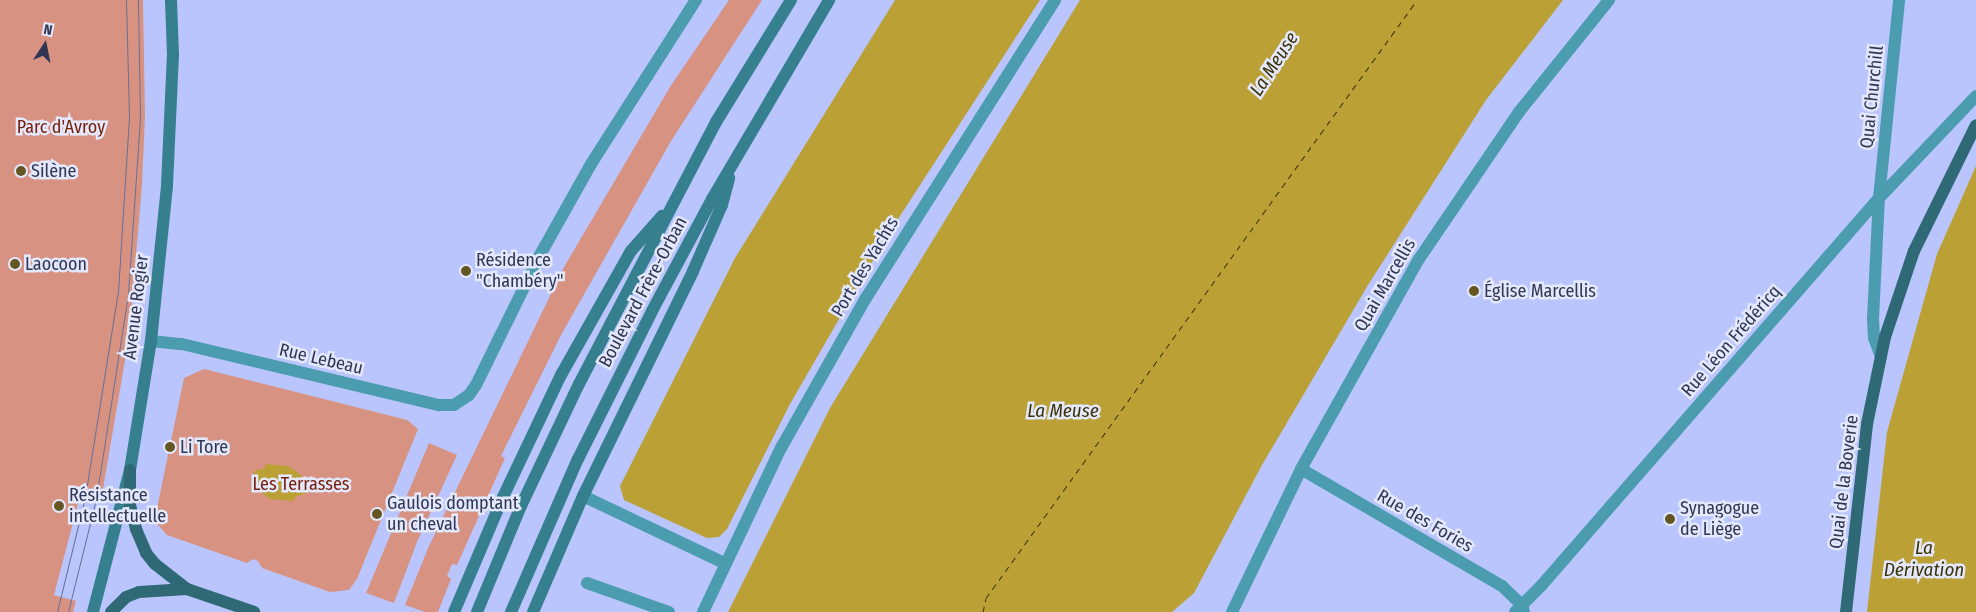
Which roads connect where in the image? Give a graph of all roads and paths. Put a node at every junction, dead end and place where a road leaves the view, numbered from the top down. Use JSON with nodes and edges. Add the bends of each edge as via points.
{"nodes":[{"id":1,"x":171,"y":0,"type":"edge"},
{"id":2,"x":696,"y":0,"type":"edge"},
{"id":3,"x":791,"y":0,"type":"edge"},
{"id":4,"x":830,"y":0,"type":"edge"},
{"id":5,"x":1055,"y":0,"type":"edge"},
{"id":6,"x":1609,"y":0,"type":"edge"},
{"id":7,"x":1899,"y":0,"type":"edge"},
{"id":8,"x":1976,"y":96,"type":"edge"},
{"id":9,"x":1976,"y":125,"type":"edge"},
{"id":10,"x":732,"y":166,"type":"junction"},
{"id":11,"x":1879,"y":198,"type":"junction"},
{"id":12,"x":671,"y":208,"type":"junction"},
{"id":13,"x":151,"y":341,"type":"junction"},
{"id":14,"x":1881,"y":357,"type":"junction"},
{"id":15,"x":1301,"y":469,"type":"junction"},
{"id":16,"x":130,"y":470,"type":"junction"},
{"id":17,"x":583,"y":496,"type":"junction"},
{"id":18,"x":726,"y":564,"type":"junction"},
{"id":19,"x":587,"y":583,"type":"dead end"},
{"id":20,"x":187,"y":589,"type":"junction"},
{"id":21,"x":1520,"y":610,"type":"edge"},
{"id":22,"x":93,"y":612,"type":"edge"},
{"id":23,"x":111,"y":612,"type":"edge"},
{"id":24,"x":254,"y":612,"type":"edge"},
{"id":25,"x":454,"y":612,"type":"edge"},
{"id":26,"x":477,"y":612,"type":"edge"},
{"id":27,"x":511,"y":612,"type":"edge"},
{"id":28,"x":533,"y":612,"type":"edge"},
{"id":29,"x":669,"y":612,"type":"edge"},
{"id":30,"x":703,"y":612,"type":"edge"},
{"id":31,"x":1232,"y":612,"type":"edge"},
{"id":32,"x":1846,"y":612,"type":"edge"}],
"edges":[{"from":1,"to":13,"type":"main road","name":"Avenue Rogier","via":[[167,186]]},
{"from":2,"to":13,"type":"street","name":"Rue Lebeau","via":[[591,164],[540,255],[476,386],[454,405],[439,405],[182,344]]},
{"from":3,"to":12,"type":"main road","name":"Boulevard Frère-Orban","via":[[716,122]]},
{"from":4,"to":10,"type":"main road","name":"Boulevard Frère-Orban"},
{"from":5,"to":18,"type":"street","name":"Port des Yachts","via":[[866,298],[781,448]]},
{"from":6,"to":15,"type":"street","name":"Quai Marcellis","via":[[1519,112],[1419,259]]},
{"from":7,"to":11,"type":"street","name":"Quai Churchill"},
{"from":8,"to":11,"type":"street","name":"Rue Léon Frédéricq"},
{"from":9,"to":14,"type":"main road","name":"Quai de la Boverie","via":[[1914,252]]},
{"from":10,"to":17,"type":"main road","via":[[722,204],[701,253]]},
{"from":10,"to":27,"type":"main road","name":"Boulevard Frère-Orban","via":[[671,275],[578,459]]},
{"from":11,"to":14,"type":"street","name":"Quai de la Boverie","via":[[1873,319],[1874,338]]},
{"from":11,"to":21,"type":"street","name":"Rue Léon Frédéricq"},
{"from":12,"to":25,"type":"main road","via":[[639,238],[591,319],[525,448]]},
{"from":12,"to":26,"type":"main road","name":"Boulevard Frère-Orban","via":[[546,452]]},
{"from":13,"to":16,"type":"main road","name":"Avenue Rogier"},
{"from":14,"to":32,"type":"main road","name":"Quai de la Boverie","via":[[1867,424]]},
{"from":15,"to":21,"type":"street","name":"Rue des Fories","via":[[1502,586]]},
{"from":15,"to":31,"type":"street","name":"Quai Marcellis"},
{"from":16,"to":20,"type":"main road","via":[[130,505],[146,552],[165,573]]},
{"from":16,"to":22,"type":"main road","name":"Avenue Rogier"},
{"from":17,"to":18,"type":"street"},
{"from":17,"to":28,"type":"main road"},
{"from":18,"to":30,"type":"street","name":"Port des Yachts"},
{"from":19,"to":29,"type":"street"},
{"from":20,"to":23,"type":"main road","via":[[139,592],[126,597]]},
{"from":20,"to":24,"type":"main road"}]}
